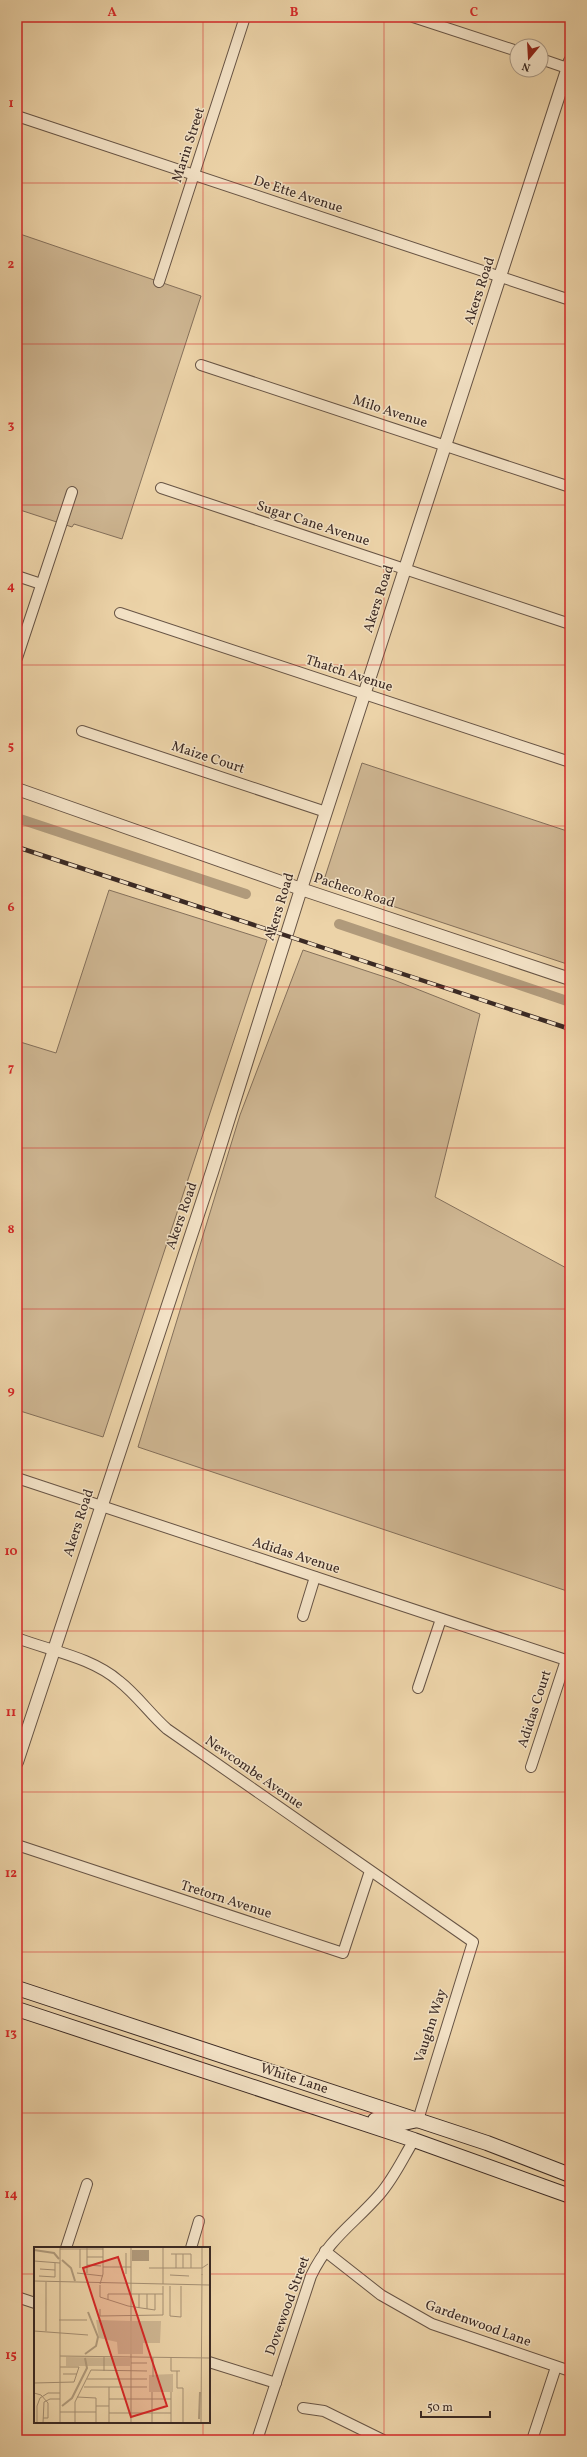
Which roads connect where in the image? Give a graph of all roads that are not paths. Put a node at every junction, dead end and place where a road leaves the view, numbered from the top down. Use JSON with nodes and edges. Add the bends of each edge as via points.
{"nodes":[{"id":1,"x":245,"y":17,"type":"edge"},
{"id":2,"x":413,"y":17,"type":"edge"},
{"id":3,"x":509,"y":49,"type":"edge"},
{"id":4,"x":549,"y":61,"type":"edge"},
{"id":5,"x":569,"y":66,"type":"edge"},
{"id":6,"x":17,"y":116,"type":"edge"},
{"id":7,"x":194,"y":175,"type":"junction"},
{"id":8,"x":500,"y":276,"type":"junction"},
{"id":9,"x":159,"y":282,"type":"dead end"},
{"id":10,"x":570,"y":300,"type":"edge"},
{"id":11,"x":201,"y":365,"type":"dead end"},
{"id":12,"x":445,"y":446,"type":"junction"},
{"id":13,"x":570,"y":487,"type":"edge"},
{"id":14,"x":161,"y":488,"type":"dead end"},
{"id":15,"x":72,"y":492,"type":"dead end"},
{"id":16,"x":405,"y":569,"type":"junction"},
{"id":17,"x":17,"y":576,"type":"edge"},
{"id":18,"x":41,"y":584,"type":"junction"},
{"id":19,"x":120,"y":613,"type":"dead end"},
{"id":20,"x":570,"y":624,"type":"edge"},
{"id":21,"x":17,"y":658,"type":"edge"},
{"id":22,"x":364,"y":694,"type":"junction"},
{"id":23,"x":82,"y":731,"type":"dead end"},
{"id":24,"x":570,"y":762,"type":"edge"},
{"id":25,"x":17,"y":789,"type":"edge"},
{"id":26,"x":326,"y":812,"type":"junction"},
{"id":27,"x":301,"y":889,"type":"junction"},
{"id":28,"x":570,"y":979,"type":"edge"},
{"id":29,"x":17,"y":1478,"type":"edge"},
{"id":30,"x":100,"y":1506,"type":"junction"},
{"id":31,"x":315,"y":1577,"type":"junction"},
{"id":32,"x":302,"y":1616,"type":"dead end"},
{"id":33,"x":441,"y":1619,"type":"junction"},
{"id":34,"x":17,"y":1638,"type":"edge"},
{"id":35,"x":53,"y":1650,"type":"junction"},
{"id":36,"x":566,"y":1660,"type":"joint"},
{"id":37,"x":418,"y":1688,"type":"dead end"},
{"id":38,"x":17,"y":1762,"type":"edge"},
{"id":39,"x":531,"y":1766,"type":"dead end"},
{"id":40,"x":17,"y":1845,"type":"edge"},
{"id":41,"x":370,"y":1870,"type":"junction"},
{"id":42,"x":473,"y":1942,"type":"joint"},
{"id":43,"x":17,"y":1988,"type":"edge"},
{"id":44,"x":17,"y":2009,"type":"edge"},
{"id":45,"x":331,"y":2114,"type":"junction"},
{"id":46,"x":418,"y":2120,"type":"junction"},
{"id":47,"x":414,"y":2140,"type":"junction"},
{"id":48,"x":523,"y":2157,"type":"junction"},
{"id":49,"x":570,"y":2175,"type":"edge"},
{"id":50,"x":535,"y":2182,"type":"junction"},
{"id":51,"x":87,"y":2184,"type":"dead end"},
{"id":52,"x":570,"y":2186,"type":"edge"},
{"id":53,"x":570,"y":2196,"type":"edge"},
{"id":54,"x":199,"y":2221,"type":"dead end"},
{"id":55,"x":66,"y":2247,"type":"edge"},
{"id":56,"x":191,"y":2247,"type":"edge"},
{"id":57,"x":325,"y":2251,"type":"junction"},
{"id":58,"x":17,"y":2297,"type":"edge"},
{"id":59,"x":34,"y":2303,"type":"edge"},
{"id":60,"x":210,"y":2362,"type":"edge"},
{"id":61,"x":556,"y":2367,"type":"junction"},
{"id":62,"x":570,"y":2371,"type":"edge"},
{"id":63,"x":276,"y":2383,"type":"junction"},
{"id":64,"x":303,"y":2408,"type":"dead end"},
{"id":65,"x":257,"y":2440,"type":"edge"},
{"id":66,"x":383,"y":2440,"type":"edge"},
{"id":67,"x":532,"y":2440,"type":"edge"}],
"edges":[{"from":1,"to":7,"type":"street","name":"Marin Street"},
{"from":2,"to":3,"type":"street"},
{"from":4,"to":5,"type":"street"},
{"from":5,"to":8,"type":"street","name":"Akers Road"},
{"from":6,"to":7,"type":"street","name":"De Ette Avenue"},
{"from":7,"to":8,"type":"street","name":"De Ette Avenue"},
{"from":7,"to":9,"type":"street","name":"Marin Street"},
{"from":8,"to":10,"type":"street","name":"De Ette Avenue"},
{"from":8,"to":12,"type":"street","name":"Akers Road"},
{"from":11,"to":12,"type":"street","name":"Milo Avenue"},
{"from":12,"to":13,"type":"street","name":"Milo Avenue"},
{"from":12,"to":16,"type":"street","name":"Akers Road"},
{"from":14,"to":16,"type":"street","name":"Sugar Cane Avenue"},
{"from":15,"to":18,"type":"street"},
{"from":16,"to":20,"type":"street","name":"Sugar Cane Avenue"},
{"from":16,"to":22,"type":"street","name":"Akers Road"},
{"from":17,"to":18,"type":"street"},
{"from":18,"to":21,"type":"street"},
{"from":19,"to":22,"type":"street","name":"Thatch Avenue"},
{"from":22,"to":24,"type":"street","name":"Thatch Avenue"},
{"from":22,"to":26,"type":"street","name":"Akers Road"},
{"from":23,"to":26,"type":"street","name":"Maize Court"},
{"from":25,"to":27,"type":"street","name":"Pacheco Road"},
{"from":26,"to":27,"type":"street","name":"Akers Road"},
{"from":27,"to":28,"type":"street","name":"Pacheco Road"},
{"from":27,"to":30,"type":"street","name":"Akers Road","via":[[212,1172]]},
{"from":29,"to":30,"type":"street","name":"Adidas Avenue"},
{"from":30,"to":31,"type":"street","name":"Adidas Avenue"},
{"from":30,"to":35,"type":"street","name":"Akers Road"},
{"from":31,"to":32,"type":"street"},
{"from":31,"to":33,"type":"street","name":"Adidas Avenue"},
{"from":33,"to":36,"type":"street","name":"Adidas Avenue"},
{"from":33,"to":37,"type":"street"},
{"from":34,"to":35,"type":"street","name":"Newcombe Avenue"},
{"from":35,"to":38,"type":"street","name":"Akers Road"},
{"from":35,"to":41,"type":"street","name":"Newcombe Avenue","via":[[88,1662],[118,1680],[167,1729]]},
{"from":36,"to":39,"type":"street","name":"Adidas Court"},
{"from":40,"to":41,"type":"street","name":"Tretorn Avenue","via":[[343,1954]]},
{"from":41,"to":42,"type":"street","name":"Newcombe Avenue"},
{"from":42,"to":46,"type":"street","name":"Vaughn Way"},
{"from":43,"to":46,"type":"main road","name":"White Lane"},
{"from":44,"to":45,"type":"main road","name":"White Lane"},
{"from":45,"to":46,"type":"main road","via":[[399,2124]]},
{"from":45,"to":47,"type":"main road","name":"White Lane"},
{"from":46,"to":48,"type":"main road","name":"White Lane"},
{"from":47,"to":48,"type":"main road","via":[[423,2132],[500,2157]]},
{"from":47,"to":50,"type":"main road","name":"White Lane"},
{"from":47,"to":57,"type":"street","name":"Dovewood Street","via":[[384,2189]]},
{"from":48,"to":49,"type":"main road","name":"White Lane"},
{"from":50,"to":52,"type":"main road","via":[[562,2183]]},
{"from":50,"to":53,"type":"main road","name":"White Lane"},
{"from":51,"to":55,"type":"street"},
{"from":54,"to":56,"type":"street"},
{"from":57,"to":61,"type":"street","name":"Gardenwood Lane","via":[[381,2295],[412,2314],[449,2331]]},
{"from":57,"to":63,"type":"street","name":"Dovewood Street","via":[[311,2276]]},
{"from":58,"to":59,"type":"street"},
{"from":60,"to":63,"type":"street"},
{"from":61,"to":62,"type":"street","name":"Gardenwood Lane"},
{"from":61,"to":67,"type":"street"},
{"from":63,"to":65,"type":"street","name":"Dovewood Street"},
{"from":64,"to":66,"type":"street","via":[[324,2411]]}]}
